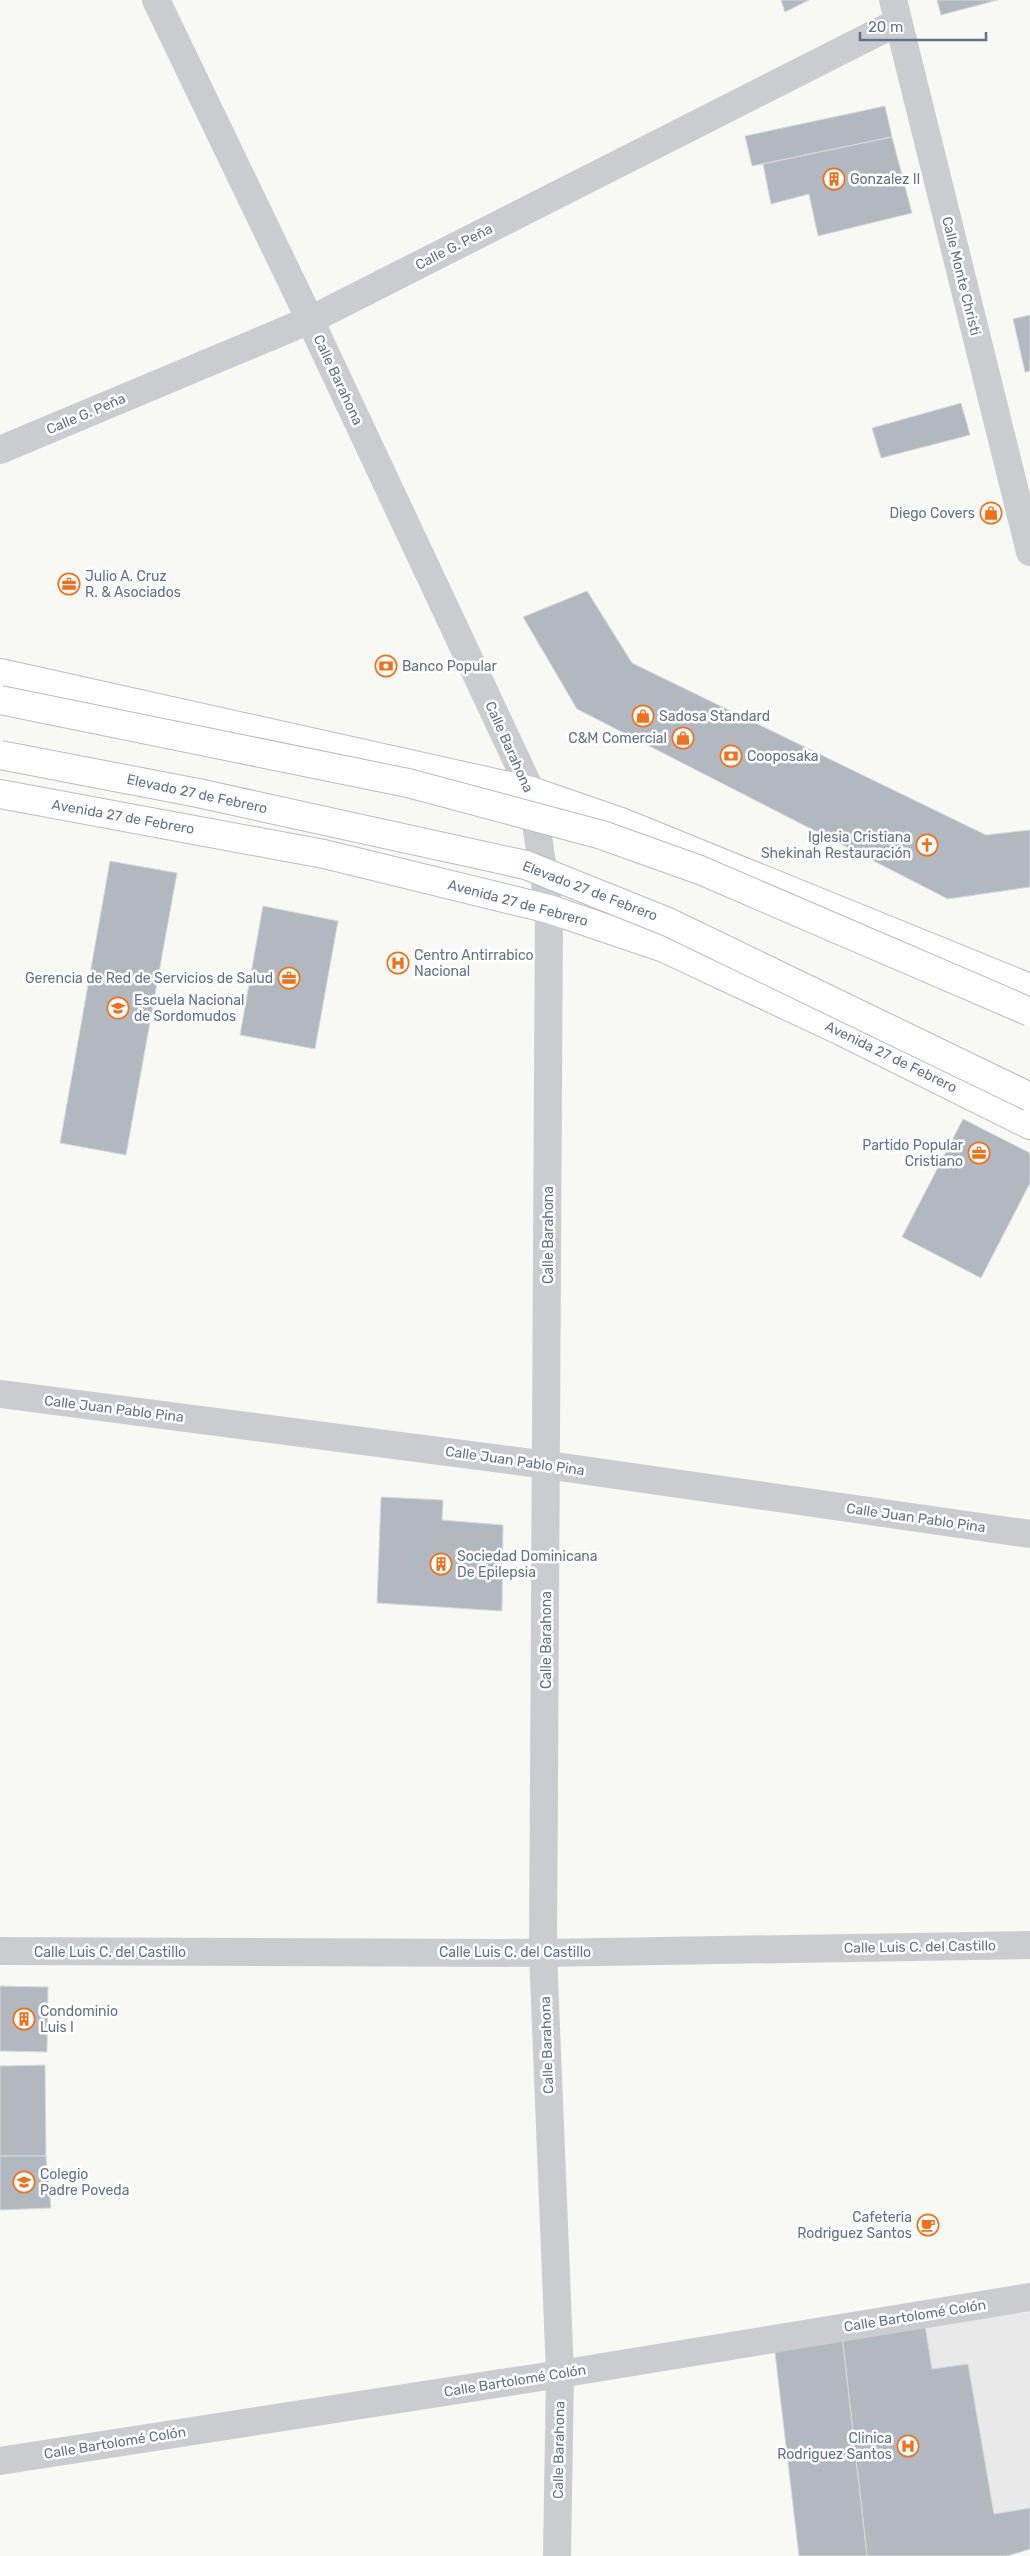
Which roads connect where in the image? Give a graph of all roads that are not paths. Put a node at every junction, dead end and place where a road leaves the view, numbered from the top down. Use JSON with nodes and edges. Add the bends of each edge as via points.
{"nodes":[{"id":1,"x":156,"y":0,"type":"edge"},
{"id":2,"x":896,"y":11,"type":"edge"},
{"id":3,"x":310,"y":320,"type":"junction"},
{"id":4,"x":0,"y":450,"type":"edge"},
{"id":5,"x":1029,"y":544,"type":"edge"},
{"id":6,"x":0,"y":673,"type":"edge"},
{"id":7,"x":0,"y":700,"type":"edge"},
{"id":8,"x":0,"y":755,"type":"edge"},
{"id":9,"x":531,"y":791,"type":"junction"},
{"id":10,"x":0,"y":794,"type":"edge"},
{"id":11,"x":549,"y":909,"type":"junction"},
{"id":12,"x":1030,"y":988,"type":"edge"},
{"id":13,"x":1030,"y":1012,"type":"edge"},
{"id":14,"x":1030,"y":1097,"type":"edge"},
{"id":15,"x":1030,"y":1125,"type":"edge"},
{"id":16,"x":0,"y":1394,"type":"edge"},
{"id":17,"x":547,"y":1465,"type":"junction"},
{"id":18,"x":1030,"y":1534,"type":"edge"},
{"id":19,"x":1030,"y":1945,"type":"edge"},
{"id":20,"x":0,"y":1951,"type":"edge"},
{"id":21,"x":544,"y":1952,"type":"junction"},
{"id":22,"x":1030,"y":2297,"type":"edge"},
{"id":23,"x":560,"y":2374,"type":"junction"},
{"id":24,"x":0,"y":2461,"type":"edge"},
{"id":25,"x":557,"y":2556,"type":"edge"}],
"edges":[{"from":1,"to":3,"type":"street","name":"Calle Barahona"},
{"from":2,"to":3,"type":"street","name":"Calle G. Peña"},
{"from":2,"to":5,"type":"street","name":"Calle Monte Christi"},
{"from":3,"to":4,"type":"street","name":"Calle G. Peña"},
{"from":3,"to":9,"type":"street","name":"Calle Barahona"},
{"from":6,"to":9,"type":"main road"},
{"from":7,"to":13,"type":"main road","bridge":true,"via":[[408,783],[602,835],[700,870]]},
{"from":8,"to":14,"type":"main road","name":"Elevado 27 de Febrero","bridge":true,"via":[[198,793],[526,865],[668,922]]},
{"from":9,"to":11,"type":"street","name":"Calle Barahona"},
{"from":9,"to":12,"type":"main road","via":[[621,822]]},
{"from":10,"to":11,"type":"main road","name":"Avenida 27 de Febrero","via":[[324,854]]},
{"from":11,"to":15,"type":"main road","name":"Avenida 27 de Febrero","via":[[664,948]]},
{"from":11,"to":17,"type":"street","name":"Calle Barahona"},
{"from":16,"to":17,"type":"street","name":"Calle Juan Pablo Pina"},
{"from":17,"to":18,"type":"street","name":"Calle Juan Pablo Pina"},
{"from":17,"to":21,"type":"street","name":"Calle Barahona"},
{"from":19,"to":21,"type":"street","name":"Calle Luis C. del Castillo"},
{"from":20,"to":21,"type":"street","name":"Calle Luis C. del Castillo"},
{"from":21,"to":23,"type":"street","name":"Calle Barahona"},
{"from":22,"to":23,"type":"street","name":"Calle Bartolomé Colón"},
{"from":23,"to":24,"type":"street","name":"Calle Bartolomé Colón"},
{"from":23,"to":25,"type":"street","name":"Calle Barahona"}]}
